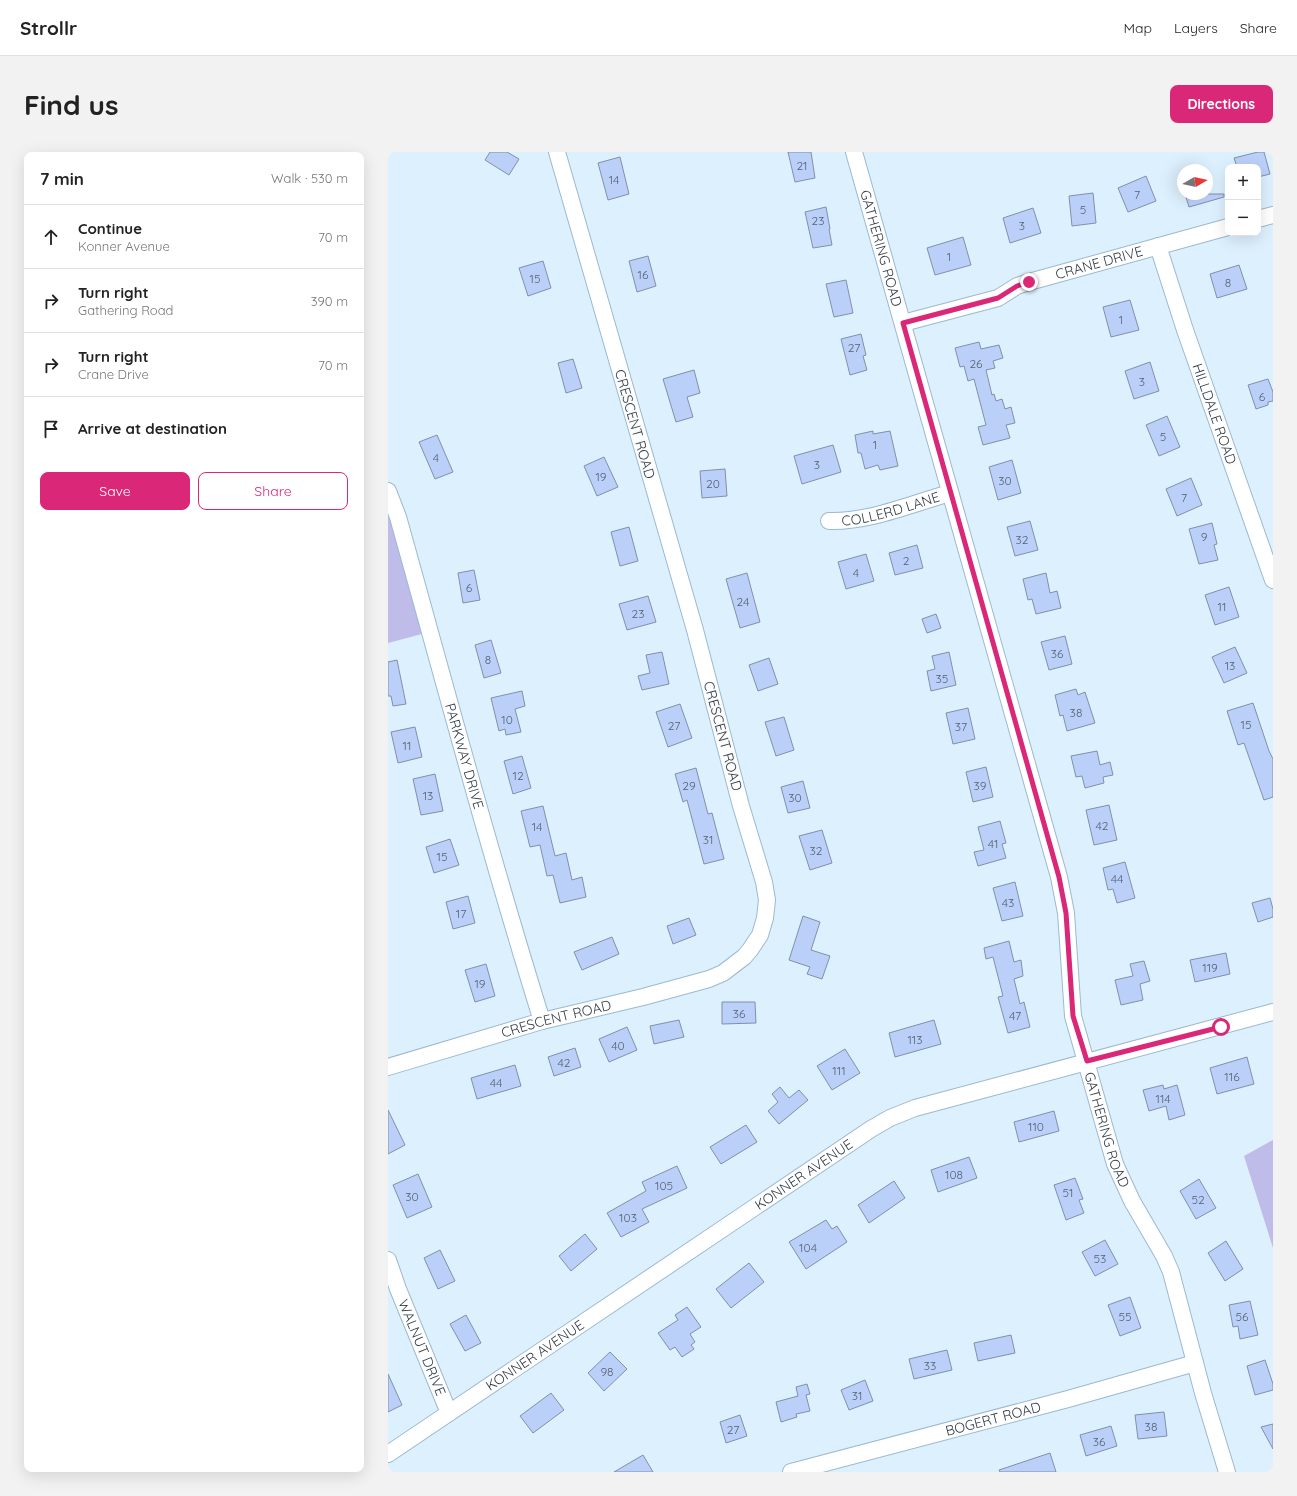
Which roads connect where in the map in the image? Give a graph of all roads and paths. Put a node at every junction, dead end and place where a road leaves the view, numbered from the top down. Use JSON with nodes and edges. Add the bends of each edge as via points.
{"nodes":[{"id":1,"x":557,"y":152,"type":"edge"},
{"id":2,"x":854,"y":152,"type":"edge"},
{"id":3,"x":1273,"y":215,"type":"edge"},
{"id":4,"x":1261,"y":218,"type":"edge"},
{"id":5,"x":1225,"y":228,"type":"edge"},
{"id":6,"x":1158,"y":246,"type":"junction"},
{"id":7,"x":903,"y":323,"type":"junction"},
{"id":8,"x":388,"y":491,"type":"edge"},
{"id":9,"x":950,"y":493,"type":"junction"},
{"id":10,"x":830,"y":521,"type":"dead end"},
{"id":11,"x":1273,"y":580,"type":"edge"},
{"id":12,"x":1273,"y":1012,"type":"edge"},
{"id":13,"x":542,"y":1021,"type":"junction"},
{"id":14,"x":1087,"y":1061,"type":"junction"},
{"id":15,"x":388,"y":1067,"type":"edge"},
{"id":16,"x":388,"y":1260,"type":"edge"},
{"id":17,"x":1195,"y":1363,"type":"junction"},
{"id":18,"x":449,"y":1413,"type":"junction"},
{"id":19,"x":388,"y":1454,"type":"edge"},
{"id":20,"x":791,"y":1472,"type":"edge"},
{"id":21,"x":1227,"y":1472,"type":"edge"}],
"edges":[{"from":1,"to":13,"type":"street","name":"CRESCENT ROAD","via":[[695,630],[767,900],[766,918],[760,935],[744,957],[723,973],[643,997]]},
{"from":2,"to":7,"type":"street","name":"GATHERING ROAD"},
{"from":3,"to":4,"type":"street"},
{"from":5,"to":6,"type":"street","name":"CRANE DRIVE"},
{"from":6,"to":7,"type":"street","name":"CRANE DRIVE","via":[[1029,282],[992,300]]},
{"from":6,"to":11,"type":"street","name":"HILLDALE ROAD"},
{"from":7,"to":9,"type":"street","name":"GATHERING ROAD"},
{"from":8,"to":13,"type":"street","name":"PARKWAY DRIVE","via":[[404,540],[508,914]]},
{"from":9,"to":10,"type":"street","name":"COLLERD LANE","via":[[861,519]]},
{"from":9,"to":14,"type":"street","name":"GATHERING ROAD","via":[[1059,877],[1066,913],[1073,1016]]},
{"from":12,"to":14,"type":"street","name":"KONNER AVENUE"},
{"from":13,"to":15,"type":"street","name":"CRESCENT ROAD"},
{"from":14,"to":17,"type":"street","name":"GATHERING ROAD","via":[[1115,1164],[1171,1272]]},
{"from":14,"to":18,"type":"street","name":"KONNER AVENUE","via":[[915,1108],[890,1118]]},
{"from":16,"to":18,"type":"street","name":"WALNUT DRIVE"},
{"from":17,"to":20,"type":"street","name":"BOGERT ROAD"},
{"from":17,"to":21,"type":"street","name":"GATHERING ROAD"},
{"from":18,"to":19,"type":"street","name":"KONNER AVENUE"}]}
